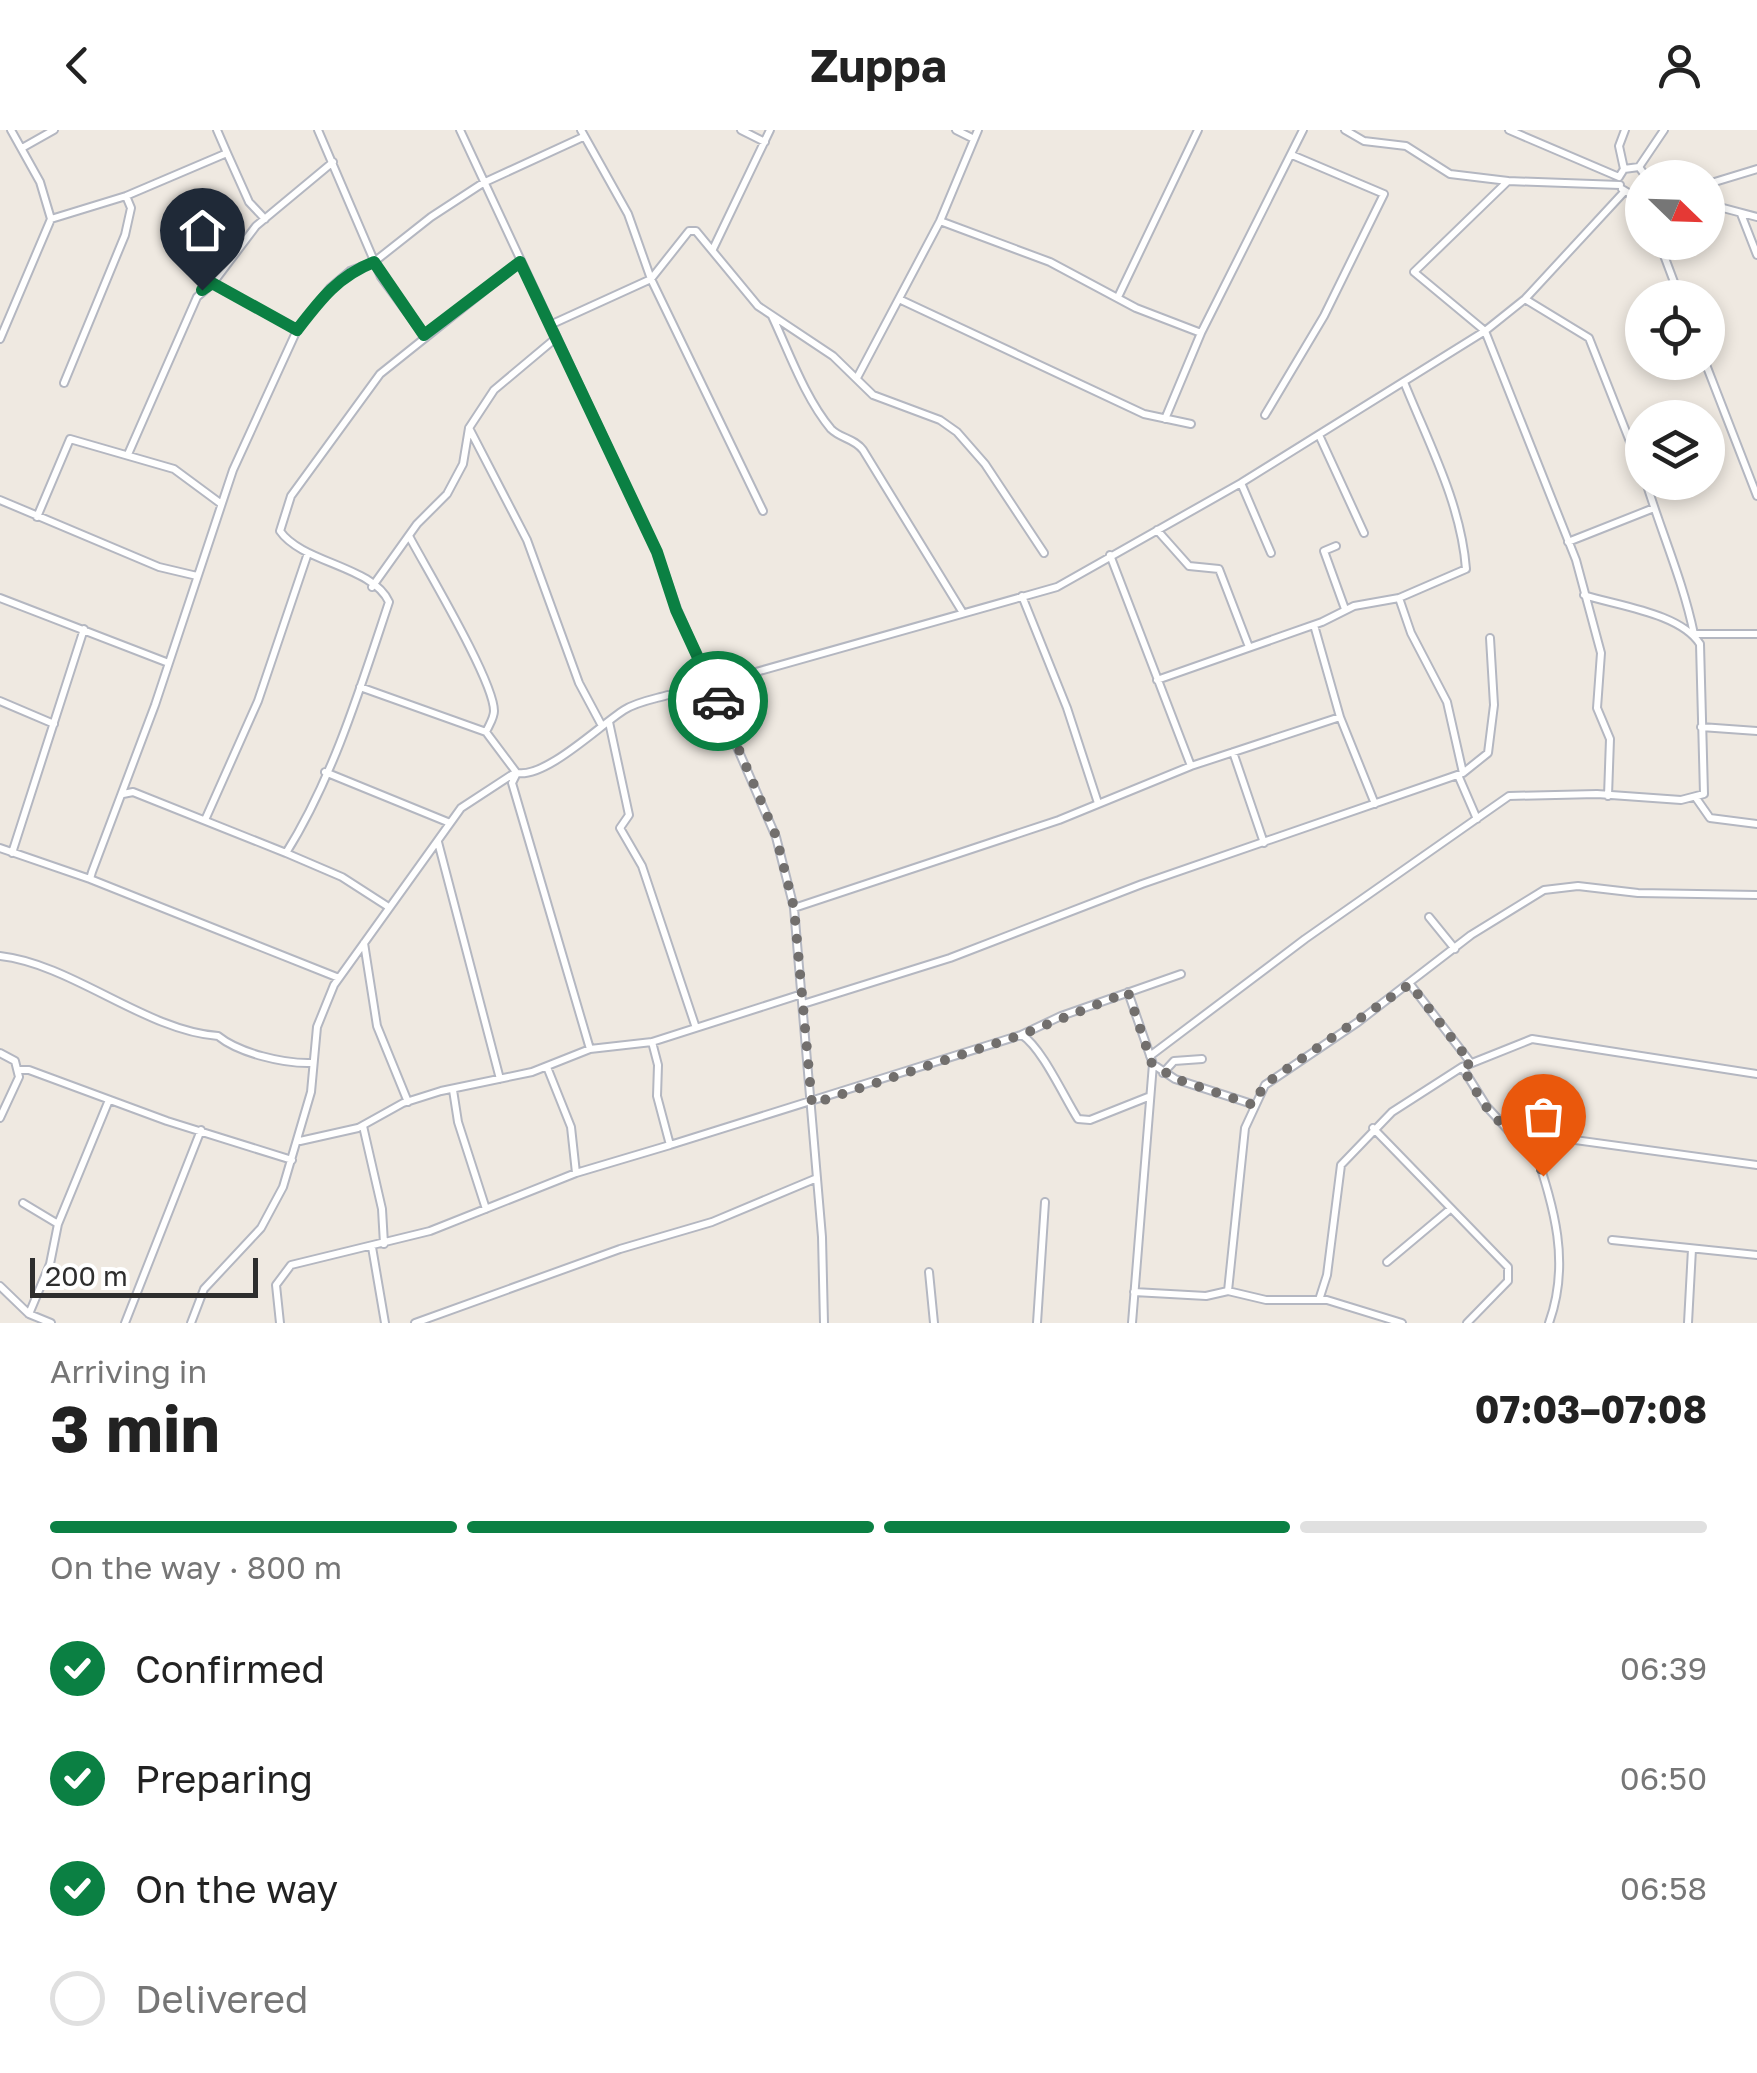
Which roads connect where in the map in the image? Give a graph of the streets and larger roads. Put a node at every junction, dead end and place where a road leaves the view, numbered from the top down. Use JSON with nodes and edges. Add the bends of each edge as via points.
{"nodes":[{"id":1,"x":11,"y":130,"type":"edge"},
{"id":2,"x":54,"y":130,"type":"edge"},
{"id":3,"x":218,"y":130,"type":"edge"},
{"id":4,"x":318,"y":130,"type":"edge"},
{"id":5,"x":460,"y":130,"type":"edge"},
{"id":6,"x":741,"y":130,"type":"edge"},
{"id":7,"x":770,"y":130,"type":"edge"},
{"id":8,"x":956,"y":130,"type":"edge"},
{"id":9,"x":978,"y":130,"type":"edge"},
{"id":10,"x":1198,"y":130,"type":"edge"},
{"id":11,"x":1303,"y":130,"type":"edge"},
{"id":12,"x":1344,"y":130,"type":"edge"},
{"id":13,"x":1509,"y":130,"type":"edge"},
{"id":14,"x":1625,"y":130,"type":"edge"},
{"id":15,"x":1664,"y":130,"type":"edge"},
{"id":16,"x":582,"y":133,"type":"edge"},
{"id":17,"x":1529,"y":133,"type":"edge"},
{"id":18,"x":974,"y":140,"type":"junction"},
{"id":19,"x":764,"y":142,"type":"junction"},
{"id":20,"x":22,"y":148,"type":"junction"},
{"id":21,"x":226,"y":153,"type":"junction"},
{"id":22,"x":1292,"y":155,"type":"junction"},
{"id":23,"x":1644,"y":160,"type":"edge"},
{"id":24,"x":333,"y":162,"type":"junction"},
{"id":25,"x":1757,"y":169,"type":"edge"},
{"id":26,"x":1625,"y":179,"type":"edge"},
{"id":27,"x":1725,"y":179,"type":"edge"},
{"id":28,"x":1508,"y":181,"type":"junction"},
{"id":29,"x":1622,"y":181,"type":"junction"},
{"id":30,"x":484,"y":183,"type":"junction"},
{"id":31,"x":1625,"y":183,"type":"edge"},
{"id":32,"x":126,"y":196,"type":"junction"},
{"id":33,"x":1725,"y":209,"type":"edge"},
{"id":34,"x":1740,"y":213,"type":"junction"},
{"id":35,"x":1757,"y":217,"type":"edge"},
{"id":36,"x":50,"y":219,"type":"junction"},
{"id":37,"x":265,"y":219,"type":"junction"},
{"id":38,"x":940,"y":220,"type":"junction"},
{"id":39,"x":712,"y":249,"type":"junction"},
{"id":40,"x":1757,"y":255,"type":"edge"},
{"id":41,"x":374,"y":262,"type":"junction"},
{"id":42,"x":520,"y":262,"type":"junction"},
{"id":43,"x":652,"y":279,"type":"junction"},
{"id":44,"x":212,"y":283,"type":"junction"},
{"id":45,"x":1118,"y":297,"type":"junction"},
{"id":46,"x":901,"y":300,"type":"junction"},
{"id":47,"x":1526,"y":300,"type":"junction"},
{"id":48,"x":771,"y":315,"type":"junction"},
{"id":49,"x":550,"y":325,"type":"junction"},
{"id":50,"x":297,"y":330,"type":"junction"},
{"id":51,"x":1485,"y":332,"type":"junction"},
{"id":52,"x":1200,"y":333,"type":"junction"},
{"id":53,"x":424,"y":335,"type":"junction"},
{"id":54,"x":556,"y":338,"type":"junction"},
{"id":55,"x":0,"y":339,"type":"edge"},
{"id":56,"x":858,"y":376,"type":"junction"},
{"id":57,"x":1712,"y":380,"type":"edge"},
{"id":58,"x":1404,"y":382,"type":"junction"},
{"id":59,"x":64,"y":383,"type":"dead end"},
{"id":60,"x":1265,"y":415,"type":"dead end"},
{"id":61,"x":1166,"y":419,"type":"junction"},
{"id":62,"x":1191,"y":424,"type":"dead end"},
{"id":63,"x":469,"y":428,"type":"junction"},
{"id":64,"x":1625,"y":429,"type":"edge"},
{"id":65,"x":1319,"y":435,"type":"junction"},
{"id":66,"x":129,"y":452,"type":"junction"},
{"id":67,"x":1241,"y":483,"type":"junction"},
{"id":68,"x":1757,"y":496,"type":"edge"},
{"id":69,"x":0,"y":500,"type":"edge"},
{"id":70,"x":1652,"y":500,"type":"edge"},
{"id":71,"x":220,"y":503,"type":"junction"},
{"id":72,"x":1654,"y":508,"type":"junction"},
{"id":73,"x":763,"y":510,"type":"dead end"},
{"id":74,"x":37,"y":517,"type":"junction"},
{"id":75,"x":1157,"y":530,"type":"junction"},
{"id":76,"x":1364,"y":533,"type":"dead end"},
{"id":77,"x":409,"y":536,"type":"junction"},
{"id":78,"x":1568,"y":542,"type":"junction"},
{"id":79,"x":1336,"y":546,"type":"dead end"},
{"id":80,"x":308,"y":552,"type":"junction"},
{"id":81,"x":1271,"y":553,"type":"dead end"},
{"id":82,"x":1044,"y":554,"type":"dead end"},
{"id":83,"x":1110,"y":555,"type":"junction"},
{"id":84,"x":197,"y":576,"type":"junction"},
{"id":85,"x":372,"y":587,"type":"junction"},
{"id":86,"x":1584,"y":595,"type":"junction"},
{"id":87,"x":1022,"y":596,"type":"junction"},
{"id":88,"x":0,"y":598,"type":"edge"},
{"id":89,"x":1399,"y":598,"type":"junction"},
{"id":90,"x":1344,"y":609,"type":"junction"},
{"id":91,"x":963,"y":614,"type":"junction"},
{"id":92,"x":1314,"y":625,"type":"junction"},
{"id":93,"x":84,"y":629,"type":"junction"},
{"id":94,"x":1694,"y":634,"type":"junction"},
{"id":95,"x":1757,"y":634,"type":"edge"},
{"id":96,"x":1490,"y":638,"type":"dead end"},
{"id":97,"x":1249,"y":647,"type":"junction"},
{"id":98,"x":166,"y":662,"type":"junction"},
{"id":99,"x":1157,"y":680,"type":"junction"},
{"id":100,"x":710,"y":685,"type":"junction"},
{"id":101,"x":360,"y":687,"type":"junction"},
{"id":102,"x":668,"y":694,"type":"dead end"},
{"id":103,"x":0,"y":701,"type":"edge"},
{"id":104,"x":1340,"y":717,"type":"junction"},
{"id":105,"x":54,"y":724,"type":"junction"},
{"id":106,"x":606,"y":724,"type":"junction"},
{"id":107,"x":1702,"y":727,"type":"junction"},
{"id":108,"x":1757,"y":730,"type":"edge"},
{"id":109,"x":486,"y":732,"type":"junction"},
{"id":110,"x":1233,"y":752,"type":"junction"},
{"id":111,"x":1191,"y":766,"type":"junction"},
{"id":112,"x":325,"y":772,"type":"junction"},
{"id":113,"x":516,"y":772,"type":"junction"},
{"id":114,"x":1460,"y":774,"type":"junction"},
{"id":115,"x":527,"y":775,"type":"junction"},
{"id":116,"x":124,"y":794,"type":"junction"},
{"id":117,"x":1608,"y":796,"type":"junction"},
{"id":118,"x":1696,"y":798,"type":"junction"},
{"id":119,"x":1098,"y":803,"type":"junction"},
{"id":120,"x":1375,"y":804,"type":"junction"},
{"id":121,"x":1477,"y":819,"type":"junction"},
{"id":122,"x":205,"y":820,"type":"junction"},
{"id":123,"x":450,"y":823,"type":"junction"},
{"id":124,"x":1757,"y":824,"type":"edge"},
{"id":125,"x":437,"y":840,"type":"junction"},
{"id":126,"x":1264,"y":843,"type":"junction"},
{"id":127,"x":0,"y":848,"type":"edge"},
{"id":128,"x":12,"y":853,"type":"junction"},
{"id":129,"x":286,"y":853,"type":"junction"},
{"id":130,"x":90,"y":879,"type":"junction"},
{"id":131,"x":1757,"y":896,"type":"edge"},
{"id":132,"x":388,"y":906,"type":"junction"},
{"id":133,"x":794,"y":908,"type":"junction"},
{"id":134,"x":1430,"y":917,"type":"dead end"},
{"id":135,"x":364,"y":941,"type":"junction"},
{"id":136,"x":1454,"y":949,"type":"junction"},
{"id":137,"x":0,"y":956,"type":"edge"},
{"id":138,"x":1181,"y":974,"type":"dead end"},
{"id":139,"x":339,"y":978,"type":"junction"},
{"id":140,"x":1410,"y":984,"type":"junction"},
{"id":141,"x":1128,"y":992,"type":"junction"},
{"id":142,"x":802,"y":994,"type":"junction"},
{"id":143,"x":803,"y":1004,"type":"junction"},
{"id":144,"x":694,"y":1025,"type":"junction"},
{"id":145,"x":1021,"y":1035,"type":"junction"},
{"id":146,"x":652,"y":1042,"type":"junction"},
{"id":147,"x":590,"y":1049,"type":"junction"},
{"id":148,"x":0,"y":1053,"type":"edge"},
{"id":149,"x":1202,"y":1059,"type":"dead end"},
{"id":150,"x":1151,"y":1060,"type":"junction"},
{"id":151,"x":312,"y":1063,"type":"junction"},
{"id":152,"x":1471,"y":1063,"type":"junction"},
{"id":153,"x":546,"y":1067,"type":"junction"},
{"id":154,"x":1462,"y":1067,"type":"junction"},
{"id":155,"x":18,"y":1070,"type":"junction"},
{"id":156,"x":1163,"y":1073,"type":"junction"},
{"id":157,"x":1757,"y":1074,"type":"edge"},
{"id":158,"x":500,"y":1080,"type":"junction"},
{"id":159,"x":453,"y":1090,"type":"junction"},
{"id":160,"x":1148,"y":1097,"type":"junction"},
{"id":161,"x":109,"y":1100,"type":"junction"},
{"id":162,"x":408,"y":1102,"type":"junction"},
{"id":163,"x":812,"y":1104,"type":"junction"},
{"id":164,"x":1253,"y":1105,"type":"junction"},
{"id":165,"x":0,"y":1118,"type":"edge"},
{"id":166,"x":364,"y":1126,"type":"junction"},
{"id":167,"x":1373,"y":1128,"type":"junction"},
{"id":168,"x":200,"y":1130,"type":"junction"},
{"id":169,"x":1530,"y":1134,"type":"junction"},
{"id":170,"x":300,"y":1141,"type":"junction"},
{"id":171,"x":670,"y":1145,"type":"junction"},
{"id":172,"x":292,"y":1160,"type":"junction"},
{"id":173,"x":1757,"y":1165,"type":"edge"},
{"id":174,"x":576,"y":1173,"type":"junction"},
{"id":175,"x":817,"y":1178,"type":"junction"},
{"id":176,"x":1045,"y":1202,"type":"dead end"},
{"id":177,"x":22,"y":1203,"type":"dead end"},
{"id":178,"x":486,"y":1209,"type":"junction"},
{"id":179,"x":1449,"y":1210,"type":"junction"},
{"id":180,"x":58,"y":1224,"type":"junction"},
{"id":181,"x":1612,"y":1240,"type":"dead end"},
{"id":182,"x":384,"y":1244,"type":"junction"},
{"id":183,"x":372,"y":1247,"type":"junction"},
{"id":184,"x":1692,"y":1249,"type":"junction"},
{"id":185,"x":1757,"y":1255,"type":"edge"},
{"id":186,"x":1387,"y":1262,"type":"dead end"},
{"id":187,"x":929,"y":1272,"type":"dead end"},
{"id":188,"x":0,"y":1286,"type":"edge"},
{"id":189,"x":1228,"y":1291,"type":"junction"},
{"id":190,"x":1134,"y":1292,"type":"junction"},
{"id":191,"x":1319,"y":1300,"type":"junction"},
{"id":192,"x":29,"y":1314,"type":"junction"},
{"id":193,"x":1362,"y":1318,"type":"edge"},
{"id":194,"x":51,"y":1323,"type":"edge"},
{"id":195,"x":125,"y":1323,"type":"edge"},
{"id":196,"x":191,"y":1323,"type":"edge"},
{"id":197,"x":280,"y":1323,"type":"edge"},
{"id":198,"x":385,"y":1323,"type":"edge"},
{"id":199,"x":415,"y":1323,"type":"edge"},
{"id":200,"x":824,"y":1323,"type":"edge"},
{"id":201,"x":934,"y":1323,"type":"edge"},
{"id":202,"x":1036,"y":1323,"type":"edge"},
{"id":203,"x":1132,"y":1323,"type":"edge"},
{"id":204,"x":1402,"y":1323,"type":"edge"},
{"id":205,"x":1467,"y":1323,"type":"edge"},
{"id":206,"x":1549,"y":1323,"type":"edge"},
{"id":207,"x":1688,"y":1323,"type":"edge"}],
"edges":[{"from":1,"to":20,"type":"street"},
{"from":2,"to":20,"type":"street"},
{"from":3,"to":21,"type":"street"},
{"from":4,"to":24,"type":"street"},
{"from":5,"to":30,"type":"street"},
{"from":6,"to":19,"type":"street"},
{"from":7,"to":19,"type":"street"},
{"from":8,"to":18,"type":"street"},
{"from":9,"to":18,"type":"street"},
{"from":10,"to":45,"type":"street"},
{"from":11,"to":22,"type":"street"},
{"from":12,"to":28,"type":"street","via":[[1364,141],[1406,146],[1450,174]]},
{"from":13,"to":17,"type":"street"},
{"from":14,"to":29,"type":"street","via":[[1619,146]]},
{"from":15,"to":23,"type":"street"},
{"from":16,"to":30,"type":"street"},
{"from":16,"to":43,"type":"street","via":[[606,168]]},
{"from":17,"to":29,"type":"street"},
{"from":18,"to":38,"type":"street"},
{"from":19,"to":39,"type":"street"},
{"from":20,"to":36,"type":"street","via":[[49,202]]},
{"from":21,"to":32,"type":"street"},
{"from":21,"to":37,"type":"street","via":[[249,202]]},
{"from":22,"to":52,"type":"street"},
{"from":22,"to":60,"type":"street","via":[[1384,194],[1324,316]]},
{"from":24,"to":37,"type":"street"},
{"from":24,"to":41,"type":"street"},
{"from":25,"to":27,"type":"street"},
{"from":26,"to":29,"type":"street"},
{"from":28,"to":29,"type":"street"},
{"from":28,"to":51,"type":"street","via":[[1414,272]]},
{"from":29,"to":31,"type":"street"},
{"from":29,"to":47,"type":"street"},
{"from":30,"to":41,"type":"street"},
{"from":30,"to":42,"type":"street"},
{"from":32,"to":36,"type":"street"},
{"from":32,"to":59,"type":"street","via":[[131,208],[125,234]]},
{"from":33,"to":34,"type":"street"},
{"from":34,"to":35,"type":"street"},
{"from":34,"to":40,"type":"street"},
{"from":36,"to":55,"type":"street"},
{"from":37,"to":44,"type":"street"},
{"from":38,"to":45,"type":"street","via":[[1050,262]]},
{"from":38,"to":46,"type":"street"},
{"from":39,"to":43,"type":"street","via":[[696,231],[688,232]]},
{"from":39,"to":48,"type":"street"},
{"from":41,"to":50,"type":"street","via":[[330,288]]},
{"from":41,"to":53,"type":"street"},
{"from":42,"to":49,"type":"street"},
{"from":42,"to":53,"type":"street"},
{"from":43,"to":49,"type":"street"},
{"from":43,"to":73,"type":"street"},
{"from":44,"to":50,"type":"street"},
{"from":44,"to":66,"type":"street","via":[[198,297]]},
{"from":45,"to":52,"type":"street"},
{"from":46,"to":56,"type":"street"},
{"from":46,"to":61,"type":"street"},
{"from":47,"to":51,"type":"street"},
{"from":47,"to":64,"type":"street","via":[[1589,338]]},
{"from":48,"to":56,"type":"street"},
{"from":48,"to":91,"type":"street","via":[[822,417],[835,434],[856,440]]},
{"from":49,"to":54,"type":"street"},
{"from":50,"to":71,"type":"street"},
{"from":51,"to":58,"type":"street"},
{"from":51,"to":78,"type":"street"},
{"from":52,"to":61,"type":"street"},
{"from":53,"to":80,"type":"street","via":[[358,399],[291,496],[280,531]]},
{"from":54,"to":63,"type":"street","via":[[494,390]]},
{"from":54,"to":100,"type":"street","via":[[657,552]]},
{"from":56,"to":82,"type":"street","via":[[872,395],[957,432]]},
{"from":57,"to":68,"type":"street"},
{"from":58,"to":65,"type":"street"},
{"from":58,"to":89,"type":"street","via":[[1464,538],[1466,569]]},
{"from":61,"to":62,"type":"street"},
{"from":63,"to":77,"type":"street","via":[[456,479]]},
{"from":63,"to":106,"type":"street","via":[[526,540],[575,673]]},
{"from":65,"to":67,"type":"street"},
{"from":65,"to":76,"type":"street"},
{"from":66,"to":71,"type":"street","via":[[190,476]]},
{"from":66,"to":74,"type":"street","via":[[70,438]]},
{"from":67,"to":75,"type":"street"},
{"from":67,"to":81,"type":"street"},
{"from":69,"to":74,"type":"street"},
{"from":70,"to":72,"type":"street"},
{"from":71,"to":84,"type":"street"},
{"from":72,"to":78,"type":"street"},
{"from":72,"to":94,"type":"street","via":[[1682,578]]},
{"from":74,"to":84,"type":"street"},
{"from":75,"to":83,"type":"street"},
{"from":75,"to":97,"type":"street","via":[[1189,566],[1219,569]]},
{"from":77,"to":85,"type":"street"},
{"from":77,"to":109,"type":"street","via":[[493,704]]},
{"from":78,"to":86,"type":"street"},
{"from":79,"to":90,"type":"street","via":[[1324,551]]},
{"from":80,"to":85,"type":"street"},
{"from":80,"to":122,"type":"street","via":[[258,701]]},
{"from":83,"to":87,"type":"street","via":[[1057,586]]},
{"from":83,"to":99,"type":"street"},
{"from":84,"to":98,"type":"street"},
{"from":85,"to":101,"type":"street","via":[[389,602]]},
{"from":86,"to":94,"type":"street"},
{"from":86,"to":117,"type":"street","via":[[1601,653],[1597,708],[1610,738]]},
{"from":87,"to":91,"type":"street"},
{"from":87,"to":119,"type":"street"},
{"from":88,"to":93,"type":"street"},
{"from":89,"to":90,"type":"street"},
{"from":89,"to":114,"type":"street","via":[[1447,702]]},
{"from":90,"to":92,"type":"street"},
{"from":91,"to":100,"type":"street"},
{"from":92,"to":97,"type":"street"},
{"from":92,"to":104,"type":"street"},
{"from":93,"to":98,"type":"street"},
{"from":93,"to":105,"type":"street"},
{"from":94,"to":95,"type":"street"},
{"from":94,"to":107,"type":"street","via":[[1700,644]]},
{"from":96,"to":114,"type":"street","via":[[1494,705],[1488,753]]},
{"from":97,"to":99,"type":"street"},
{"from":98,"to":116,"type":"street"},
{"from":99,"to":111,"type":"street"},
{"from":100,"to":133,"type":"street","via":[[776,836]]},
{"from":101,"to":109,"type":"street"},
{"from":101,"to":112,"type":"street"},
{"from":102,"to":106,"type":"street","via":[[626,708]]},
{"from":103,"to":105,"type":"street"},
{"from":104,"to":110,"type":"street"},
{"from":104,"to":120,"type":"street"},
{"from":105,"to":128,"type":"street"},
{"from":106,"to":115,"type":"street"},
{"from":106,"to":144,"type":"street","via":[[629,816],[620,828],[642,866]]},
{"from":107,"to":108,"type":"street"},
{"from":107,"to":118,"type":"street","via":[[1707,779]]},
{"from":109,"to":113,"type":"street"},
{"from":110,"to":111,"type":"street"},
{"from":110,"to":126,"type":"street"},
{"from":111,"to":119,"type":"street"},
{"from":112,"to":123,"type":"street"},
{"from":112,"to":129,"type":"street"},
{"from":113,"to":115,"type":"street"},
{"from":113,"to":123,"type":"street","via":[[473,797]]},
{"from":114,"to":120,"type":"street"},
{"from":114,"to":121,"type":"street"},
{"from":115,"to":147,"type":"street","via":[[517,773],[511,790]]},
{"from":116,"to":122,"type":"street"},
{"from":116,"to":130,"type":"street"},
{"from":117,"to":118,"type":"street"},
{"from":117,"to":121,"type":"street","via":[[1508,796]]},
{"from":118,"to":124,"type":"street","via":[[1710,818]]},
{"from":119,"to":133,"type":"street"},
{"from":120,"to":126,"type":"street"},
{"from":121,"to":150,"type":"street"},
{"from":122,"to":129,"type":"street"},
{"from":123,"to":125,"type":"street"},
{"from":125,"to":132,"type":"street"},
{"from":125,"to":158,"type":"street"},
{"from":126,"to":143,"type":"street","via":[[950,958]]},
{"from":127,"to":128,"type":"street"},
{"from":128,"to":130,"type":"street"},
{"from":129,"to":132,"type":"street"},
{"from":130,"to":139,"type":"street"},
{"from":131,"to":136,"type":"street","via":[[1562,886],[1524,901]]},
{"from":132,"to":135,"type":"street"},
{"from":133,"to":142,"type":"street"},
{"from":134,"to":136,"type":"street"},
{"from":135,"to":139,"type":"street"},
{"from":135,"to":162,"type":"street","via":[[377,1026]]},
{"from":136,"to":140,"type":"street"},
{"from":137,"to":151,"type":"street","via":[[64,973],[132,1008],[228,1044]]},
{"from":138,"to":141,"type":"street"},
{"from":139,"to":151,"type":"street","via":[[317,1027]]},
{"from":140,"to":152,"type":"street"},
{"from":140,"to":164,"type":"street","via":[[1265,1084]]},
{"from":141,"to":145,"type":"street"},
{"from":141,"to":150,"type":"street"},
{"from":142,"to":143,"type":"street"},
{"from":142,"to":144,"type":"street"},
{"from":143,"to":163,"type":"street"},
{"from":144,"to":146,"type":"street"},
{"from":145,"to":160,"type":"street","via":[[1043,1056],[1078,1120]]},
{"from":145,"to":163,"type":"street"},
{"from":146,"to":147,"type":"street"},
{"from":146,"to":171,"type":"street"},
{"from":147,"to":153,"type":"street"},
{"from":148,"to":155,"type":"street"},
{"from":149,"to":156,"type":"street","via":[[1174,1062]]},
{"from":150,"to":156,"type":"street"},
{"from":150,"to":160,"type":"street"},
{"from":151,"to":170,"type":"street"},
{"from":152,"to":154,"type":"street"},
{"from":152,"to":157,"type":"street","via":[[1532,1040]]},
{"from":153,"to":158,"type":"street"},
{"from":153,"to":174,"type":"street","via":[[571,1127]]},
{"from":154,"to":167,"type":"street"},
{"from":154,"to":169,"type":"street","via":[[1502,1125]]},
{"from":155,"to":161,"type":"street"},
{"from":155,"to":165,"type":"street"},
{"from":156,"to":164,"type":"street"},
{"from":158,"to":159,"type":"street"},
{"from":159,"to":162,"type":"street"},
{"from":159,"to":178,"type":"street"},
{"from":160,"to":190,"type":"street"},
{"from":161,"to":168,"type":"street"},
{"from":161,"to":180,"type":"street"},
{"from":162,"to":166,"type":"street"},
{"from":163,"to":171,"type":"street"},
{"from":163,"to":175,"type":"street"},
{"from":164,"to":189,"type":"street"},
{"from":166,"to":170,"type":"street"},
{"from":166,"to":182,"type":"street"},
{"from":167,"to":179,"type":"street"},
{"from":167,"to":191,"type":"street","via":[[1336,1178]]},
{"from":168,"to":172,"type":"street"},
{"from":168,"to":195,"type":"street"},
{"from":169,"to":173,"type":"street"},
{"from":169,"to":206,"type":"street","via":[[1560,1230],[1562,1278]]},
{"from":170,"to":172,"type":"street"},
{"from":171,"to":174,"type":"street"},
{"from":172,"to":196,"type":"street","via":[[261,1228],[210,1281]]},
{"from":174,"to":178,"type":"street"},
{"from":175,"to":199,"type":"street","via":[[712,1222],[620,1248]]},
{"from":175,"to":200,"type":"street"},
{"from":176,"to":202,"type":"street"},
{"from":177,"to":180,"type":"street"},
{"from":178,"to":182,"type":"street"},
{"from":179,"to":186,"type":"street"},
{"from":179,"to":205,"type":"street","via":[[1511,1274]]},
{"from":180,"to":192,"type":"street"},
{"from":181,"to":184,"type":"street"},
{"from":182,"to":183,"type":"street"},
{"from":183,"to":197,"type":"street","via":[[291,1265],[276,1285]]},
{"from":183,"to":198,"type":"street"},
{"from":184,"to":185,"type":"street"},
{"from":184,"to":207,"type":"street"},
{"from":187,"to":201,"type":"street"},
{"from":188,"to":192,"type":"street"},
{"from":189,"to":190,"type":"street"},
{"from":189,"to":191,"type":"street","via":[[1266,1300]]},
{"from":190,"to":203,"type":"street"},
{"from":191,"to":193,"type":"street"},
{"from":192,"to":194,"type":"street"},
{"from":193,"to":204,"type":"street"}]}
